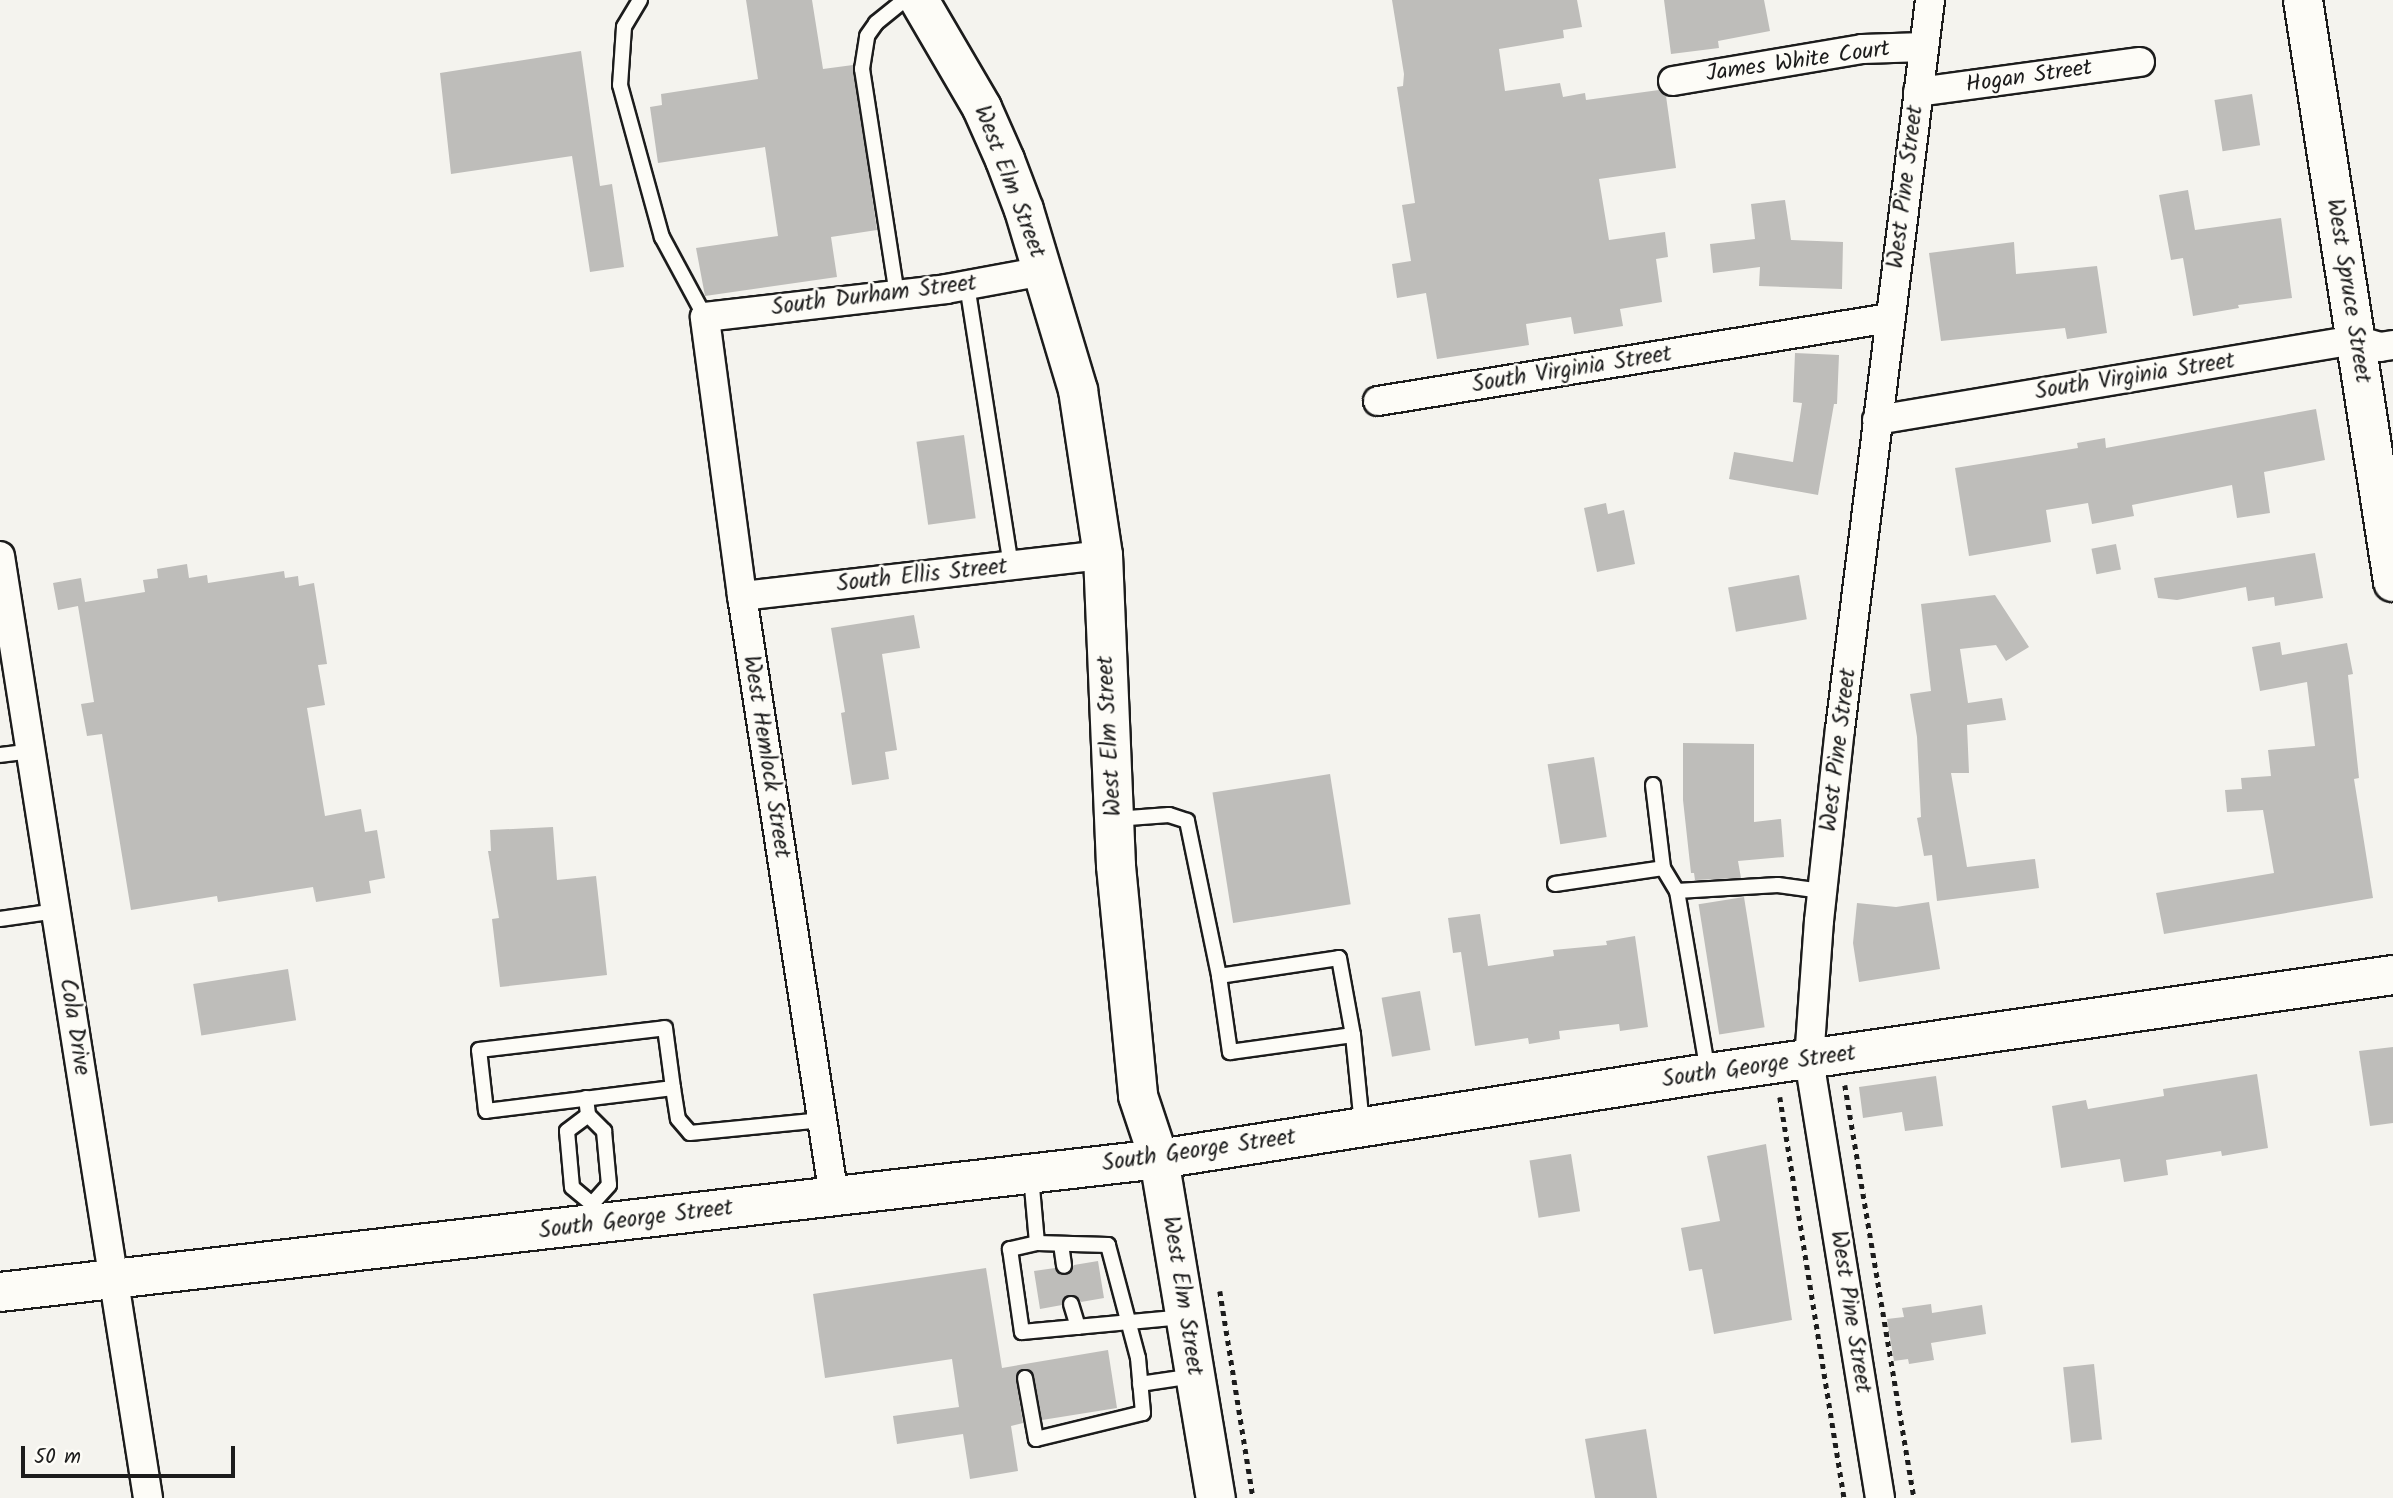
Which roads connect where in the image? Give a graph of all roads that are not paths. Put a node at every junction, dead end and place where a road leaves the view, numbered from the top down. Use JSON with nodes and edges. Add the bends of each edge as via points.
{"nodes":[{"id":1,"x":640,"y":0,"type":"edge"},
{"id":2,"x":904,"y":0,"type":"edge"},
{"id":3,"x":919,"y":0,"type":"edge"},
{"id":4,"x":1930,"y":0,"type":"edge"},
{"id":5,"x":2303,"y":0,"type":"edge"},
{"id":6,"x":1924,"y":47,"type":"junction"},
{"id":7,"x":2140,"y":62,"type":"dead end"},
{"id":8,"x":1673,"y":81,"type":"dead end"},
{"id":9,"x":1918,"y":92,"type":"junction"},
{"id":10,"x":1043,"y":271,"type":"junction"},
{"id":11,"x":967,"y":285,"type":"junction"},
{"id":12,"x":897,"y":295,"type":"junction"},
{"id":13,"x":705,"y":317,"type":"junction"},
{"id":14,"x":1890,"y":318,"type":"junction"},
{"id":15,"x":2374,"y":343,"type":"edge"},
{"id":16,"x":1378,"y":401,"type":"dead end"},
{"id":17,"x":1877,"y":420,"type":"junction"},
{"id":18,"x":1103,"y":555,"type":"junction"},
{"id":19,"x":0,"y":556,"type":"edge"},
{"id":20,"x":1011,"y":566,"type":"junction"},
{"id":21,"x":2393,"y":582,"type":"edge"},
{"id":22,"x":742,"y":596,"type":"junction"},
{"id":23,"x":31,"y":751,"type":"junction"},
{"id":24,"x":0,"y":755,"type":"edge"},
{"id":25,"x":1653,"y":785,"type":"dead end"},
{"id":26,"x":1115,"y":819,"type":"junction"},
{"id":27,"x":1663,"y":868,"type":"junction"},
{"id":28,"x":1555,"y":884,"type":"dead end"},
{"id":29,"x":1677,"y":891,"type":"junction"},
{"id":30,"x":1822,"y":891,"type":"junction"},
{"id":31,"x":56,"y":911,"type":"junction"},
{"id":32,"x":0,"y":919,"type":"edge"},
{"id":33,"x":2393,"y":975,"type":"edge"},
{"id":34,"x":1219,"y":976,"type":"junction"},
{"id":35,"x":1353,"y":1035,"type":"junction"},
{"id":36,"x":1809,"y":1060,"type":"junction"},
{"id":37,"x":1709,"y":1073,"type":"junction"},
{"id":38,"x":673,"y":1088,"type":"junction"},
{"id":39,"x":586,"y":1098,"type":"junction"},
{"id":40,"x":588,"y":1115,"type":"junction"},
{"id":41,"x":822,"y":1121,"type":"junction"},
{"id":42,"x":1362,"y":1126,"type":"junction"},
{"id":43,"x":1159,"y":1159,"type":"junction"},
{"id":44,"x":1031,"y":1174,"type":"junction"},
{"id":45,"x":834,"y":1197,"type":"junction"},
{"id":46,"x":593,"y":1215,"type":"junction"},
{"id":47,"x":1037,"y":1243,"type":"junction"},
{"id":48,"x":1060,"y":1244,"type":"junction"},
{"id":49,"x":1064,"y":1266,"type":"dead end"},
{"id":50,"x":114,"y":1279,"type":"junction"},
{"id":51,"x":0,"y":1292,"type":"edge"},
{"id":52,"x":1071,"y":1304,"type":"dead end"},
{"id":53,"x":1186,"y":1317,"type":"junction"},
{"id":54,"x":1129,"y":1323,"type":"junction"},
{"id":55,"x":1078,"y":1327,"type":"junction"},
{"id":56,"x":1195,"y":1376,"type":"junction"},
{"id":57,"x":1025,"y":1378,"type":"dead end"},
{"id":58,"x":1140,"y":1384,"type":"junction"},
{"id":59,"x":148,"y":1498,"type":"edge"},
{"id":60,"x":1216,"y":1498,"type":"edge"},
{"id":61,"x":1880,"y":1498,"type":"edge"}],
"edges":[{"from":1,"to":13,"type":"lane","via":[[625,27],[620,85],[662,237]]},
{"from":2,"to":12,"type":"lane","via":[[867,36],[862,69]]},
{"from":3,"to":10,"type":"main road","name":"West Elm Street","via":[[982,108],[1024,210]]},
{"from":4,"to":6,"type":"street","name":"West Pine Street"},
{"from":5,"to":15,"type":"main road","name":"West Spruce Street"},
{"from":6,"to":8,"type":"street","name":"James White Court","via":[[1862,50]]},
{"from":6,"to":9,"type":"street","name":"West Pine Street"},
{"from":7,"to":9,"type":"street","name":"Hogan Street"},
{"from":9,"to":14,"type":"street","name":"West Pine Street"},
{"from":10,"to":11,"type":"street","name":"South Durham Street"},
{"from":10,"to":18,"type":"main road","name":"West Elm Street","via":[[1078,390]]},
{"from":11,"to":12,"type":"street","name":"South Durham Street"},
{"from":11,"to":20,"type":"lane"},
{"from":12,"to":13,"type":"street","name":"South Durham Street"},
{"from":13,"to":22,"type":"street","name":"West Hemlock Street"},
{"from":14,"to":16,"type":"street","name":"South Virginia Street"},
{"from":14,"to":17,"type":"street","name":"West Pine Street"},
{"from":15,"to":17,"type":"street","name":"South Virginia Street"},
{"from":15,"to":21,"type":"main road","name":"West Spruce Street"},
{"from":17,"to":30,"type":"street","name":"West Pine Street"},
{"from":18,"to":20,"type":"street","name":"South Ellis Street"},
{"from":18,"to":26,"type":"main road","name":"West Elm Street"},
{"from":19,"to":23,"type":"street","name":"Cola Drive"},
{"from":20,"to":22,"type":"street","name":"South Ellis Street"},
{"from":22,"to":41,"type":"street","name":"West Hemlock Street"},
{"from":23,"to":24,"type":"lane"},
{"from":23,"to":31,"type":"street","name":"Cola Drive"},
{"from":25,"to":27,"type":"lane"},
{"from":26,"to":34,"type":"lane","via":[[1169,816],[1187,821]]},
{"from":26,"to":43,"type":"main road","name":"West Elm Street","via":[[1138,1096]]},
{"from":27,"to":28,"type":"lane"},
{"from":27,"to":29,"type":"lane"},
{"from":29,"to":30,"type":"lane","via":[[1778,885]]},
{"from":29,"to":37,"type":"lane"},
{"from":30,"to":36,"type":"street","name":"West Pine Street"},
{"from":31,"to":32,"type":"lane"},
{"from":31,"to":50,"type":"street","name":"Cola Drive"},
{"from":33,"to":36,"type":"main road","name":"South George Street"},
{"from":34,"to":35,"type":"lane","via":[[1339,958]]},
{"from":34,"to":35,"type":"lane","via":[[1230,1052]]},
{"from":35,"to":42,"type":"lane"},
{"from":36,"to":37,"type":"main road","name":"South George Street"},
{"from":36,"to":61,"type":"street","name":"West Pine Street"},
{"from":37,"to":42,"type":"main road","name":"South George Street"},
{"from":38,"to":39,"type":"lane"},
{"from":38,"to":39,"type":"lane","via":[[665,1028],[479,1050],[486,1111]]},
{"from":38,"to":41,"type":"lane","via":[[678,1119],[690,1133]]},
{"from":39,"to":40,"type":"lane"},
{"from":40,"to":46,"type":"lane","via":[[604,1131],[609,1185]]},
{"from":40,"to":46,"type":"lane","via":[[567,1131],[572,1187]]},
{"from":41,"to":45,"type":"street","name":"West Hemlock Street"},
{"from":42,"to":43,"type":"main road","name":"South George Street"},
{"from":43,"to":44,"type":"main road","name":"South George Street"},
{"from":43,"to":53,"type":"main road","name":"West Elm Street"},
{"from":44,"to":45,"type":"main road","name":"South George Street"},
{"from":44,"to":47,"type":"lane"},
{"from":45,"to":46,"type":"main road","name":"South George Street"},
{"from":46,"to":50,"type":"main road","name":"South George Street"},
{"from":47,"to":48,"type":"lane"},
{"from":47,"to":55,"type":"lane","via":[[1010,1249],[1022,1332]]},
{"from":48,"to":49,"type":"lane"},
{"from":48,"to":54,"type":"lane","via":[[1108,1245]]},
{"from":50,"to":51,"type":"main road","name":"South George Street"},
{"from":50,"to":59,"type":"street","name":"Cola Drive"},
{"from":52,"to":55,"type":"lane"},
{"from":53,"to":54,"type":"lane"},
{"from":53,"to":56,"type":"main road","name":"West Elm Street"},
{"from":54,"to":55,"type":"lane"},
{"from":54,"to":58,"type":"lane"},
{"from":56,"to":58,"type":"lane"},
{"from":56,"to":60,"type":"main road","name":"West Elm Street"},
{"from":57,"to":58,"type":"lane","via":[[1036,1439],[1143,1413]]}]}
